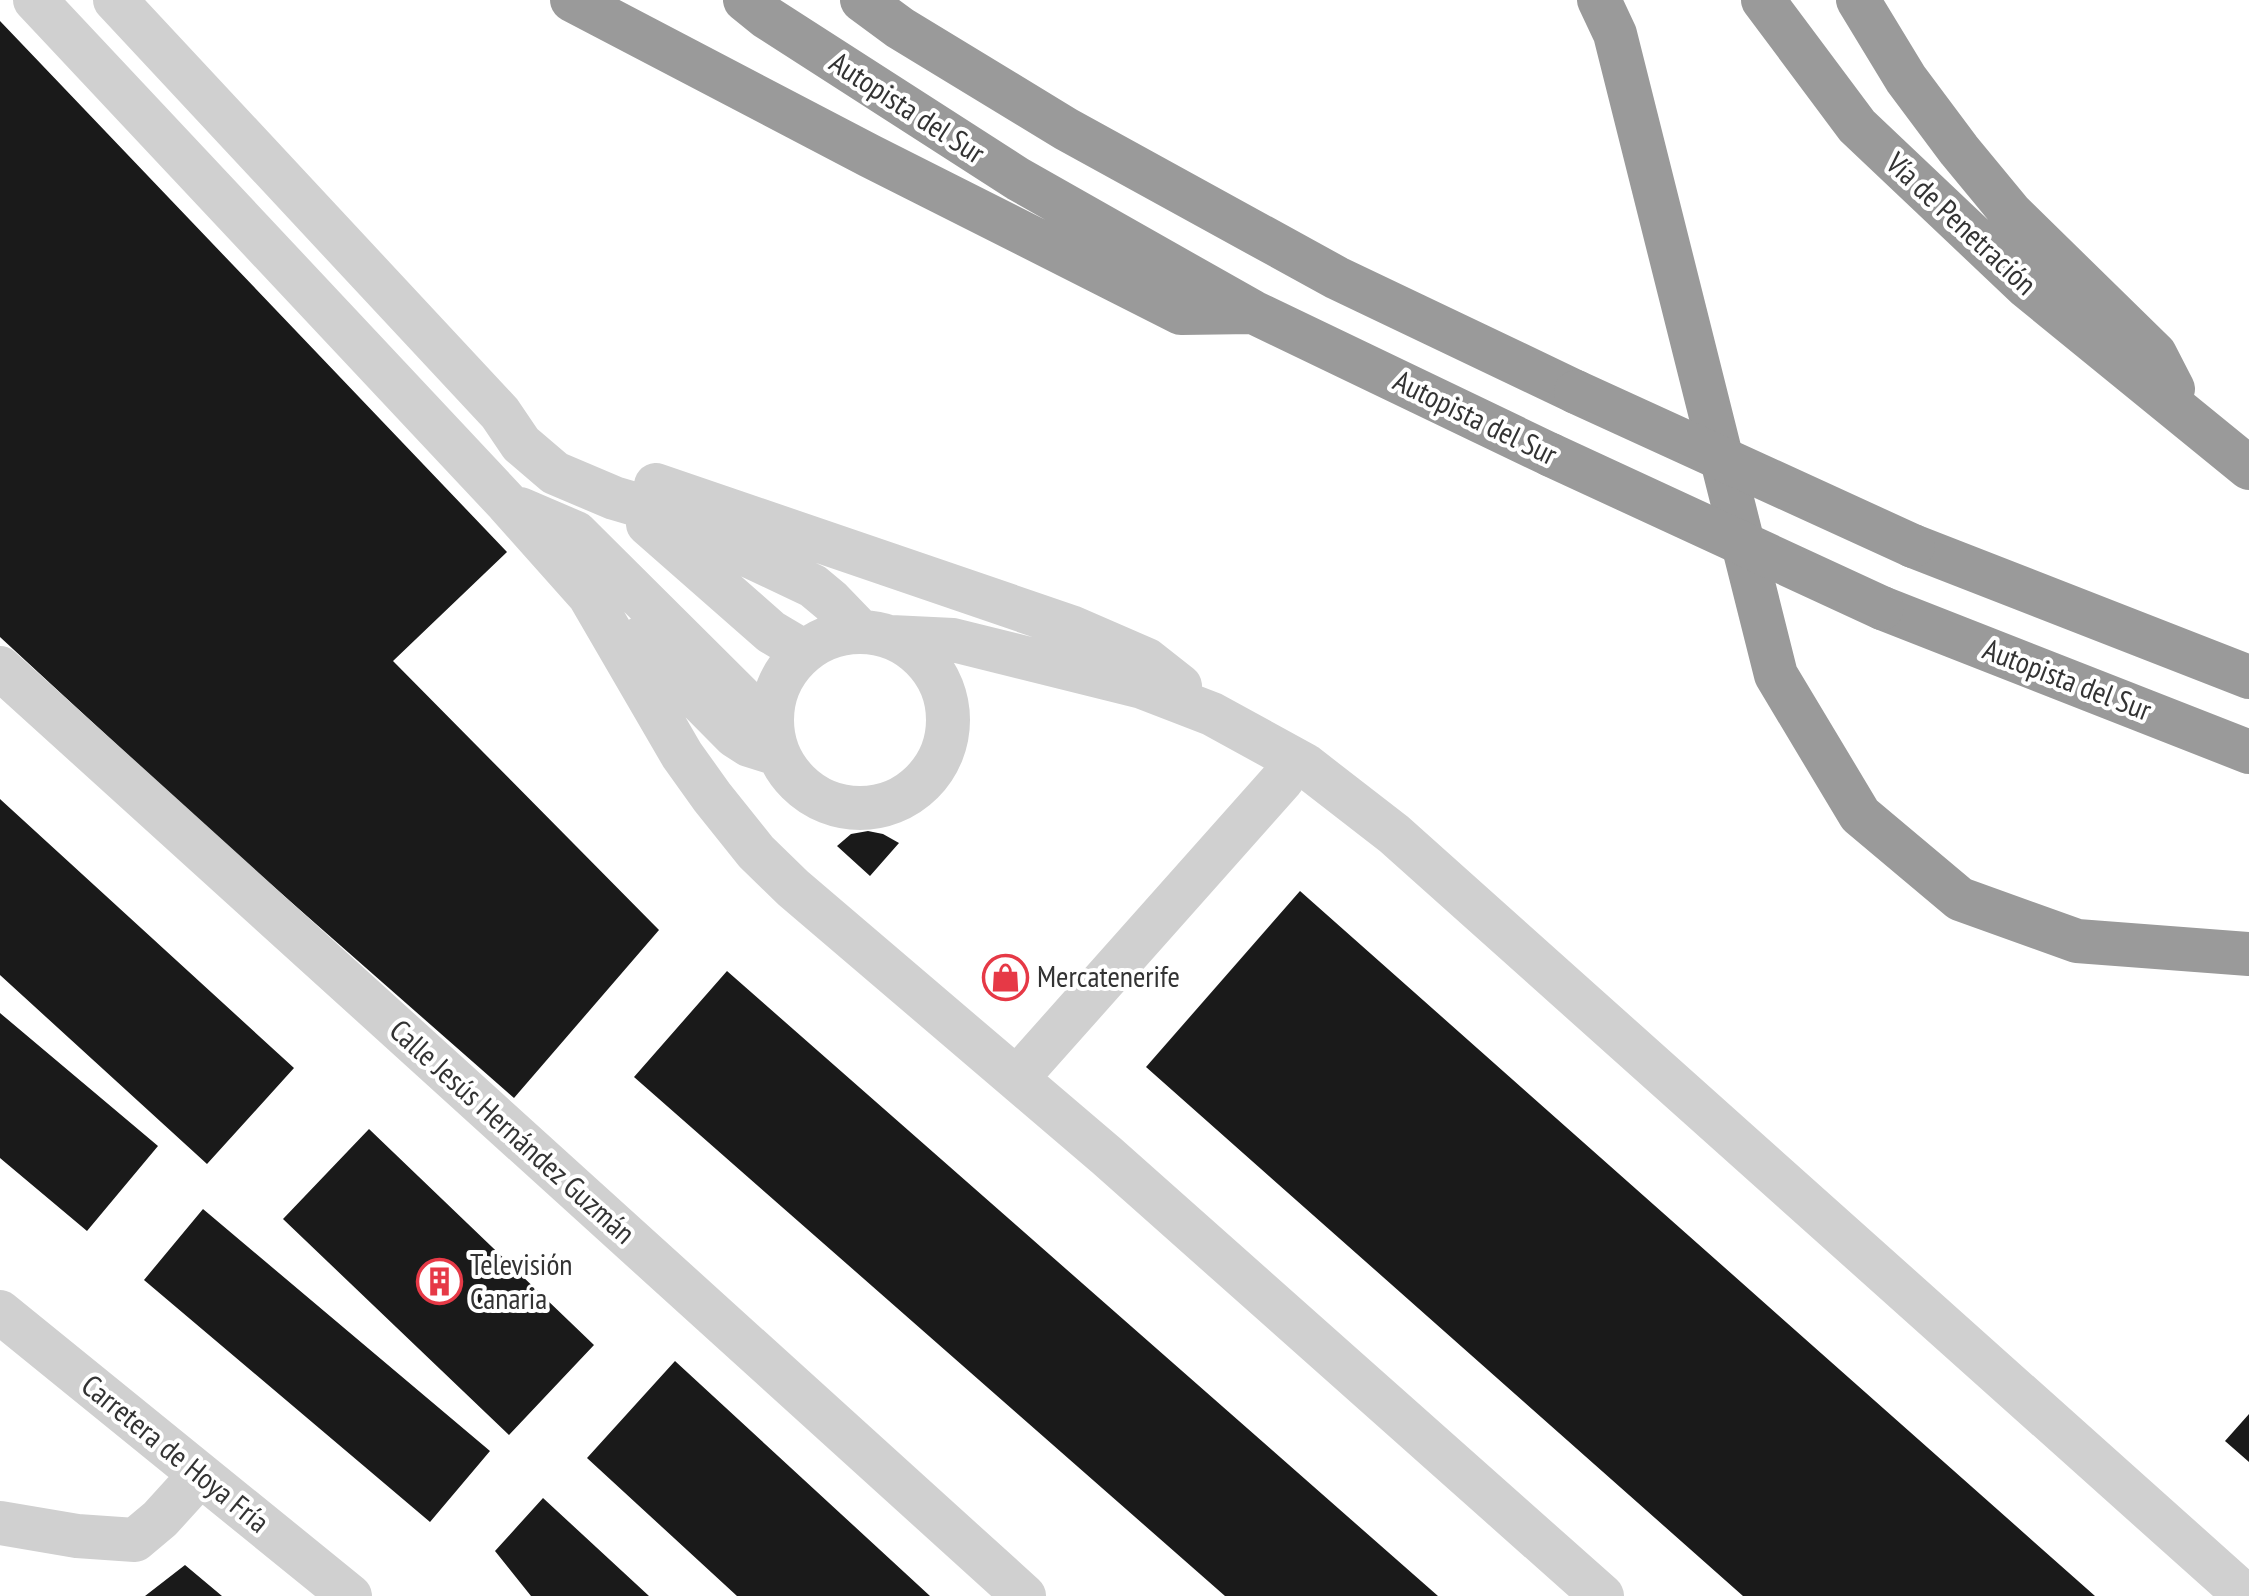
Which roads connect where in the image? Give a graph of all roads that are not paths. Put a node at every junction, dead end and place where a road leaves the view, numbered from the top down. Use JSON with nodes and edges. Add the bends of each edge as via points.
{"nodes":[{"id":1,"x":35,"y":0,"type":"edge"},
{"id":2,"x":115,"y":0,"type":"edge"},
{"id":3,"x":572,"y":0,"type":"edge"},
{"id":4,"x":745,"y":0,"type":"edge"},
{"id":5,"x":862,"y":0,"type":"edge"},
{"id":6,"x":1763,"y":0,"type":"edge"},
{"id":7,"x":1858,"y":0,"type":"edge"},
{"id":8,"x":1607,"y":11,"type":"edge"},
{"id":9,"x":1253,"y":312,"type":"junction"},
{"id":10,"x":500,"y":413,"type":"junction"},
{"id":11,"x":2189,"y":419,"type":"junction"},
{"id":12,"x":2249,"y":468,"type":"edge"},
{"id":13,"x":614,"y":498,"type":"junction"},
{"id":14,"x":507,"y":503,"type":"junction"},
{"id":15,"x":589,"y":595,"type":"junction"},
{"id":16,"x":876,"y":634,"type":"junction"},
{"id":17,"x":803,"y":651,"type":"junction"},
{"id":18,"x":0,"y":668,"type":"edge"},
{"id":19,"x":2249,"y":677,"type":"edge"},
{"id":20,"x":1209,"y":725,"type":"junction"},
{"id":21,"x":775,"y":740,"type":"junction"},
{"id":22,"x":2249,"y":752,"type":"edge"},
{"id":23,"x":1282,"y":780,"type":"junction"},
{"id":24,"x":1372,"y":817,"type":"junction"},
{"id":25,"x":2249,"y":954,"type":"edge"},
{"id":26,"x":1017,"y":1078,"type":"junction"},
{"id":27,"x":0,"y":1312,"type":"edge"},
{"id":28,"x":200,"y":1475,"type":"junction"},
{"id":29,"x":0,"y":1523,"type":"edge"},
{"id":30,"x":350,"y":1596,"type":"edge"},
{"id":31,"x":1024,"y":1596,"type":"edge"},
{"id":32,"x":1602,"y":1596,"type":"edge"},
{"id":33,"x":2246,"y":1596,"type":"edge"}],
"edges":[{"from":1,"to":14,"type":"street"},
{"from":2,"to":10,"type":"street"},
{"from":3,"to":9,"type":"highway","via":[[1181,313]]},
{"from":4,"to":9,"type":"highway","name":"Autopista del Sur","via":[[1018,179]]},
{"from":5,"to":19,"type":"highway","bridge":true,"via":[[1093,144],[1337,278],[1913,546]]},
{"from":6,"to":11,"type":"highway","name":"Vía de Penetración","via":[[1857,126],[2027,287]]},
{"from":7,"to":11,"type":"highway","via":[[1906,79],[2011,213],[2155,354]]},
{"from":8,"to":25,"type":"highway","via":[[1776,675],[1860,815],[1960,899],[2062,936]]},
{"from":9,"to":22,"type":"highway","name":"Autopista del Sur","bridge":true,"via":[[1882,608]]},
{"from":10,"to":13,"type":"street","via":[[540,462]]},
{"from":10,"to":20,"type":"street","via":[[588,462],[1107,641],[1167,674]]},
{"from":11,"to":12,"type":"highway","name":"Vía de Penetración"},
{"from":13,"to":16,"type":"street","via":[[648,508],[813,586]]},
{"from":13,"to":17,"type":"street","via":[[771,632]]},
{"from":14,"to":15,"type":"street"},
{"from":14,"to":21,"type":"street","via":[[576,533]]},
{"from":15,"to":21,"type":"street","via":[[657,655],[735,736],[749,745]]},
{"from":15,"to":26,"type":"street","via":[[682,755],[756,852]]},
{"from":16,"to":17,"type":"street","via":[[830,637]]},
{"from":16,"to":20,"type":"street","via":[[953,640],[1142,687]]},
{"from":16,"to":21,"type":"street","via":[[917,652],[936,675],[947,704],[947,735],[937,764],[920,786],[896,801],[868,809],[840,807],[793,778]]},
{"from":17,"to":21,"type":"street","via":[[785,673],[774,699]]},
{"from":18,"to":31,"type":"street","name":"Calle Jesús Hernández Guzmán"},
{"from":20,"to":23,"type":"street"},
{"from":20,"to":24,"type":"street","via":[[1305,765]]},
{"from":23,"to":24,"type":"street"},
{"from":23,"to":26,"type":"street"},
{"from":24,"to":33,"type":"street"},
{"from":26,"to":32,"type":"street"},
{"from":27,"to":28,"type":"street","name":"Carretera de Hoya Fría"},
{"from":28,"to":29,"type":"street","via":[[135,1540]]},
{"from":28,"to":30,"type":"street","name":"Carretera de Hoya Fría"}]}
